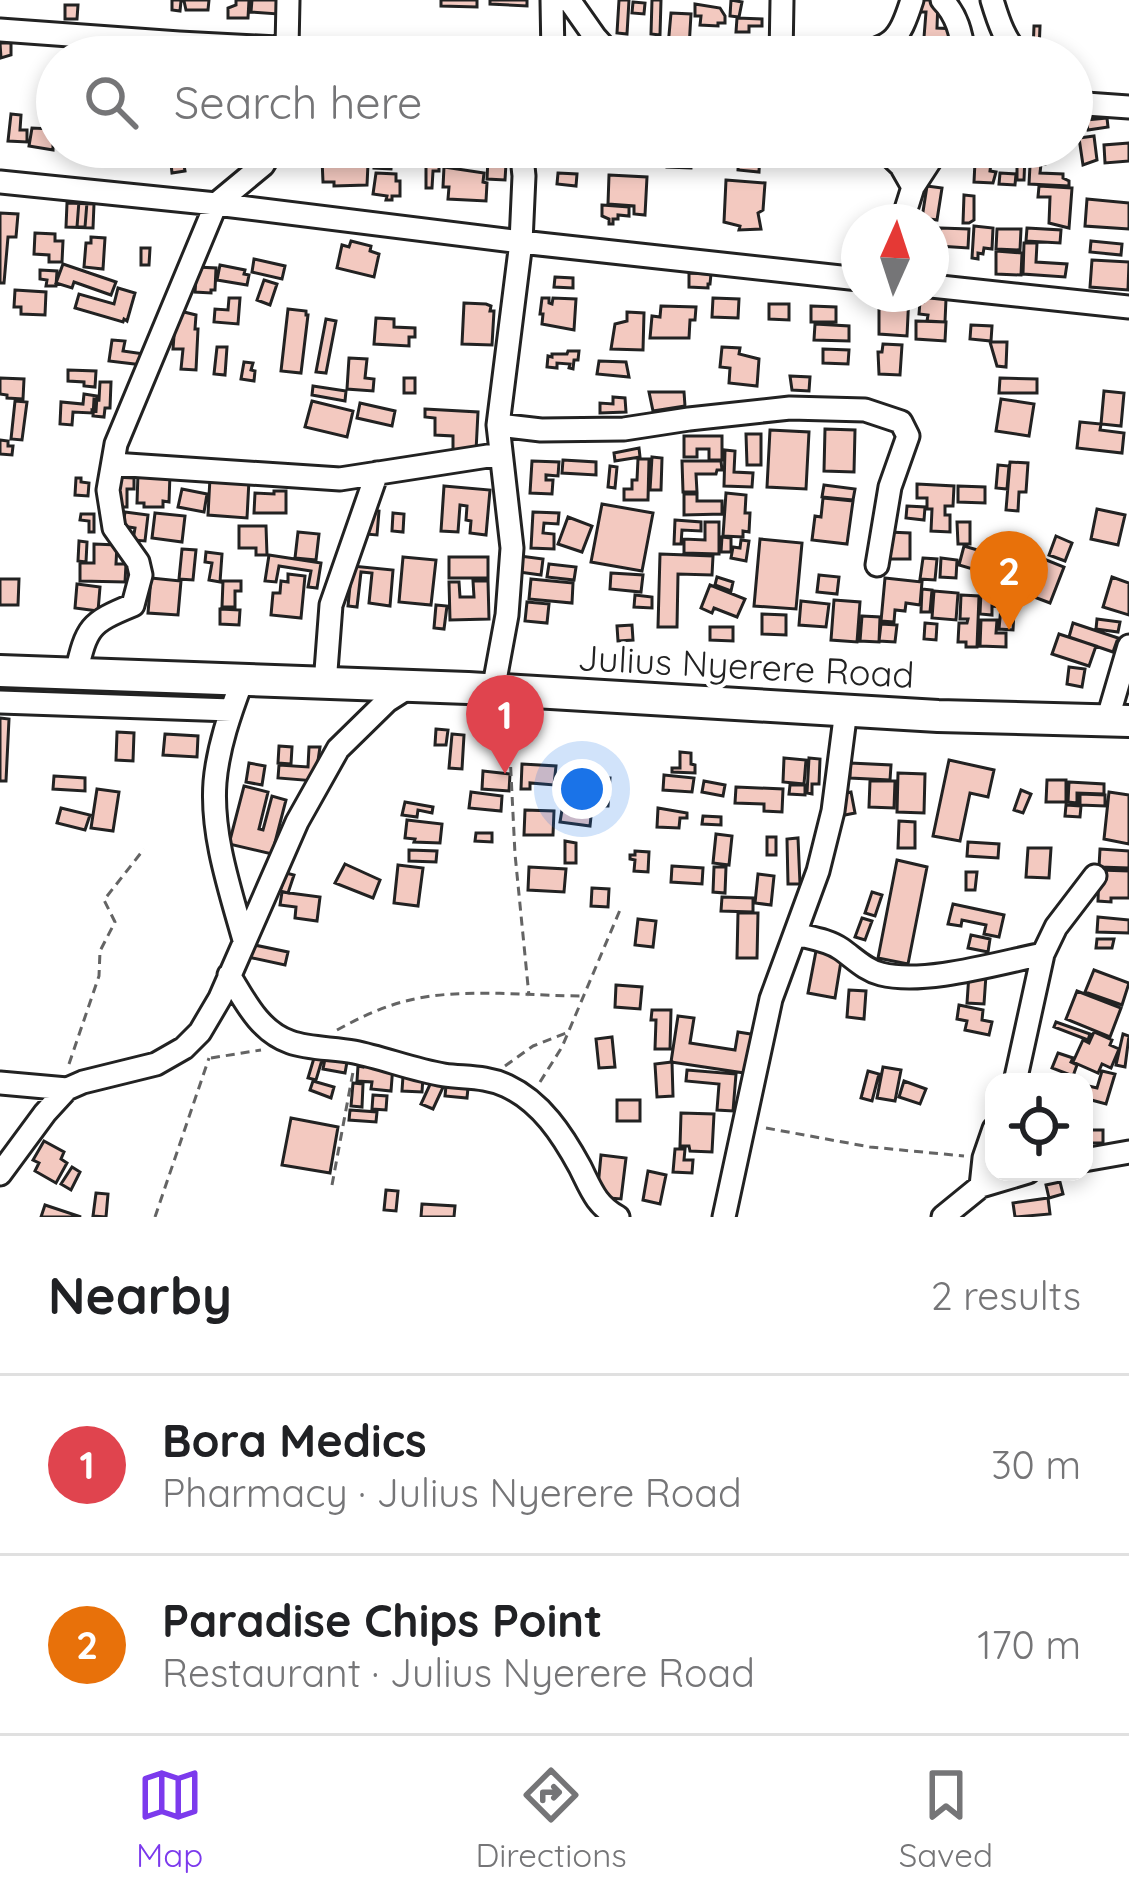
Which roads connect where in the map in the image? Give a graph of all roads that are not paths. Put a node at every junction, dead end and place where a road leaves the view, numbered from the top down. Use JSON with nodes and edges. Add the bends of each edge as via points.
{"nodes":[{"id":1,"x":288,"y":0,"type":"edge"},
{"id":2,"x":552,"y":0,"type":"edge"},
{"id":3,"x":569,"y":0,"type":"edge"},
{"id":4,"x":782,"y":0,"type":"edge"},
{"id":5,"x":912,"y":0,"type":"edge"},
{"id":6,"x":942,"y":0,"type":"edge"},
{"id":7,"x":992,"y":0,"type":"edge"},
{"id":8,"x":0,"y":30,"type":"edge"},
{"id":9,"x":83,"y":36,"type":"edge"},
{"id":10,"x":291,"y":36,"type":"edge"},
{"id":11,"x":553,"y":36,"type":"edge"},
{"id":12,"x":594,"y":36,"type":"edge"},
{"id":13,"x":781,"y":36,"type":"edge"},
{"id":14,"x":897,"y":36,"type":"edge"},
{"id":15,"x":961,"y":36,"type":"edge"},
{"id":16,"x":1006,"y":36,"type":"edge"},
{"id":17,"x":1093,"y":101,"type":"edge"},
{"id":18,"x":1093,"y":105,"type":"edge"},
{"id":19,"x":1102,"y":106,"type":"junction"},
{"id":20,"x":1129,"y":107,"type":"edge"},
{"id":21,"x":259,"y":168,"type":"edge"},
{"id":22,"x":523,"y":168,"type":"edge"},
{"id":23,"x":902,"y":168,"type":"edge"},
{"id":24,"x":925,"y":168,"type":"edge"},
{"id":25,"x":0,"y":182,"type":"edge"},
{"id":26,"x":913,"y":187,"type":"junction"},
{"id":27,"x":216,"y":204,"type":"junction"},
{"id":28,"x":908,"y":204,"type":"edge"},
{"id":29,"x":521,"y":242,"type":"junction"},
{"id":30,"x":841,"y":277,"type":"edge"},
{"id":31,"x":949,"y":288,"type":"edge"},
{"id":32,"x":1129,"y":307,"type":"edge"},
{"id":33,"x":498,"y":425,"type":"junction"},
{"id":34,"x":501,"y":454,"type":"junction"},
{"id":35,"x":112,"y":464,"type":"junction"},
{"id":36,"x":377,"y":473,"type":"junction"},
{"id":37,"x":877,"y":565,"type":"dead end"},
{"id":38,"x":1129,"y":646,"type":"edge"},
{"id":39,"x":0,"y":671,"type":"edge"},
{"id":40,"x":76,"y":674,"type":"junction"},
{"id":41,"x":325,"y":684,"type":"junction"},
{"id":42,"x":410,"y":687,"type":"junction"},
{"id":43,"x":480,"y":690,"type":"junction"},
{"id":44,"x":237,"y":695,"type":"junction"},
{"id":45,"x":0,"y":702,"type":"edge"},
{"id":46,"x":846,"y":710,"type":"junction"},
{"id":47,"x":1118,"y":721,"type":"edge"},
{"id":48,"x":1095,"y":876,"type":"dead end"},
{"id":49,"x":796,"y":934,"type":"junction"},
{"id":50,"x":244,"y":940,"type":"junction"},
{"id":51,"x":1043,"y":954,"type":"junction"},
{"id":52,"x":230,"y":975,"type":"junction"},
{"id":53,"x":1017,"y":1073,"type":"edge"},
{"id":54,"x":0,"y":1083,"type":"edge"},
{"id":55,"x":67,"y":1089,"type":"junction"},
{"id":56,"x":1129,"y":1152,"type":"edge"},
{"id":57,"x":985,"y":1155,"type":"edge"},
{"id":58,"x":1093,"y":1158,"type":"edge"},
{"id":59,"x":0,"y":1174,"type":"edge"},
{"id":60,"x":998,"y":1181,"type":"edge"},
{"id":61,"x":981,"y":1186,"type":"junction"},
{"id":62,"x":618,"y":1217,"type":"edge"},
{"id":63,"x":724,"y":1217,"type":"edge"},
{"id":64,"x":943,"y":1217,"type":"edge"}],
"edges":[{"from":1,"to":10,"type":"street"},
{"from":2,"to":11,"type":"street"},
{"from":3,"to":12,"type":"street"},
{"from":4,"to":13,"type":"street"},
{"from":5,"to":14,"type":"street"},
{"from":6,"to":15,"type":"street"},
{"from":7,"to":16,"type":"street"},
{"from":8,"to":9,"type":"street"},
{"from":17,"to":19,"type":"street"},
{"from":18,"to":19,"type":"street"},
{"from":19,"to":20,"type":"street"},
{"from":21,"to":27,"type":"street"},
{"from":22,"to":29,"type":"street"},
{"from":23,"to":26,"type":"street"},
{"from":24,"to":26,"type":"street"},
{"from":25,"to":27,"type":"street"},
{"from":26,"to":28,"type":"street"},
{"from":27,"to":29,"type":"street"},
{"from":27,"to":35,"type":"street"},
{"from":29,"to":30,"type":"street"},
{"from":29,"to":33,"type":"street"},
{"from":31,"to":32,"type":"street"},
{"from":33,"to":34,"type":"street"},
{"from":33,"to":37,"type":"street","via":[[624,429],[790,408],[865,410],[901,422],[908,436]]},
{"from":34,"to":36,"type":"street"},
{"from":34,"to":43,"type":"street","via":[[512,548],[507,615]]},
{"from":35,"to":36,"type":"street","via":[[340,479]]},
{"from":35,"to":40,"type":"street","via":[[114,528],[141,575],[134,605],[94,624],[84,639]]},
{"from":36,"to":41,"type":"street","via":[[331,605]]},
{"from":38,"to":47,"type":"street"},
{"from":39,"to":40,"type":"highway","name":"Julius Nyerere Road"},
{"from":40,"to":44,"type":"highway","name":"Julius Nyerere Road"},
{"from":41,"to":42,"type":"highway","name":"Julius Nyerere Road"},
{"from":41,"to":44,"type":"highway","name":"Julius Nyerere Road"},
{"from":42,"to":43,"type":"highway","name":"Julius Nyerere Road"},
{"from":42,"to":50,"type":"street","via":[[338,748]]},
{"from":43,"to":46,"type":"highway","name":"Julius Nyerere Road"},
{"from":44,"to":45,"type":"street"},
{"from":44,"to":50,"type":"street","via":[[215,783],[226,877]]},
{"from":46,"to":47,"type":"highway","name":"Julius Nyerere Road"},
{"from":46,"to":49,"type":"street","via":[[833,811]]},
{"from":48,"to":51,"type":"street"},
{"from":49,"to":51,"type":"street","via":[[826,941],[882,974],[952,972]]},
{"from":49,"to":63,"type":"street","via":[[771,999]]},
{"from":50,"to":52,"type":"street"},
{"from":51,"to":53,"type":"street"},
{"from":52,"to":55,"type":"street","via":[[184,1048]]},
{"from":52,"to":62,"type":"street","via":[[276,1036],[491,1080],[528,1098],[563,1138],[592,1194]]},
{"from":54,"to":55,"type":"street"},
{"from":55,"to":59,"type":"street"},
{"from":56,"to":58,"type":"street"},
{"from":57,"to":61,"type":"street"},
{"from":60,"to":61,"type":"street"},
{"from":61,"to":64,"type":"street"}]}
